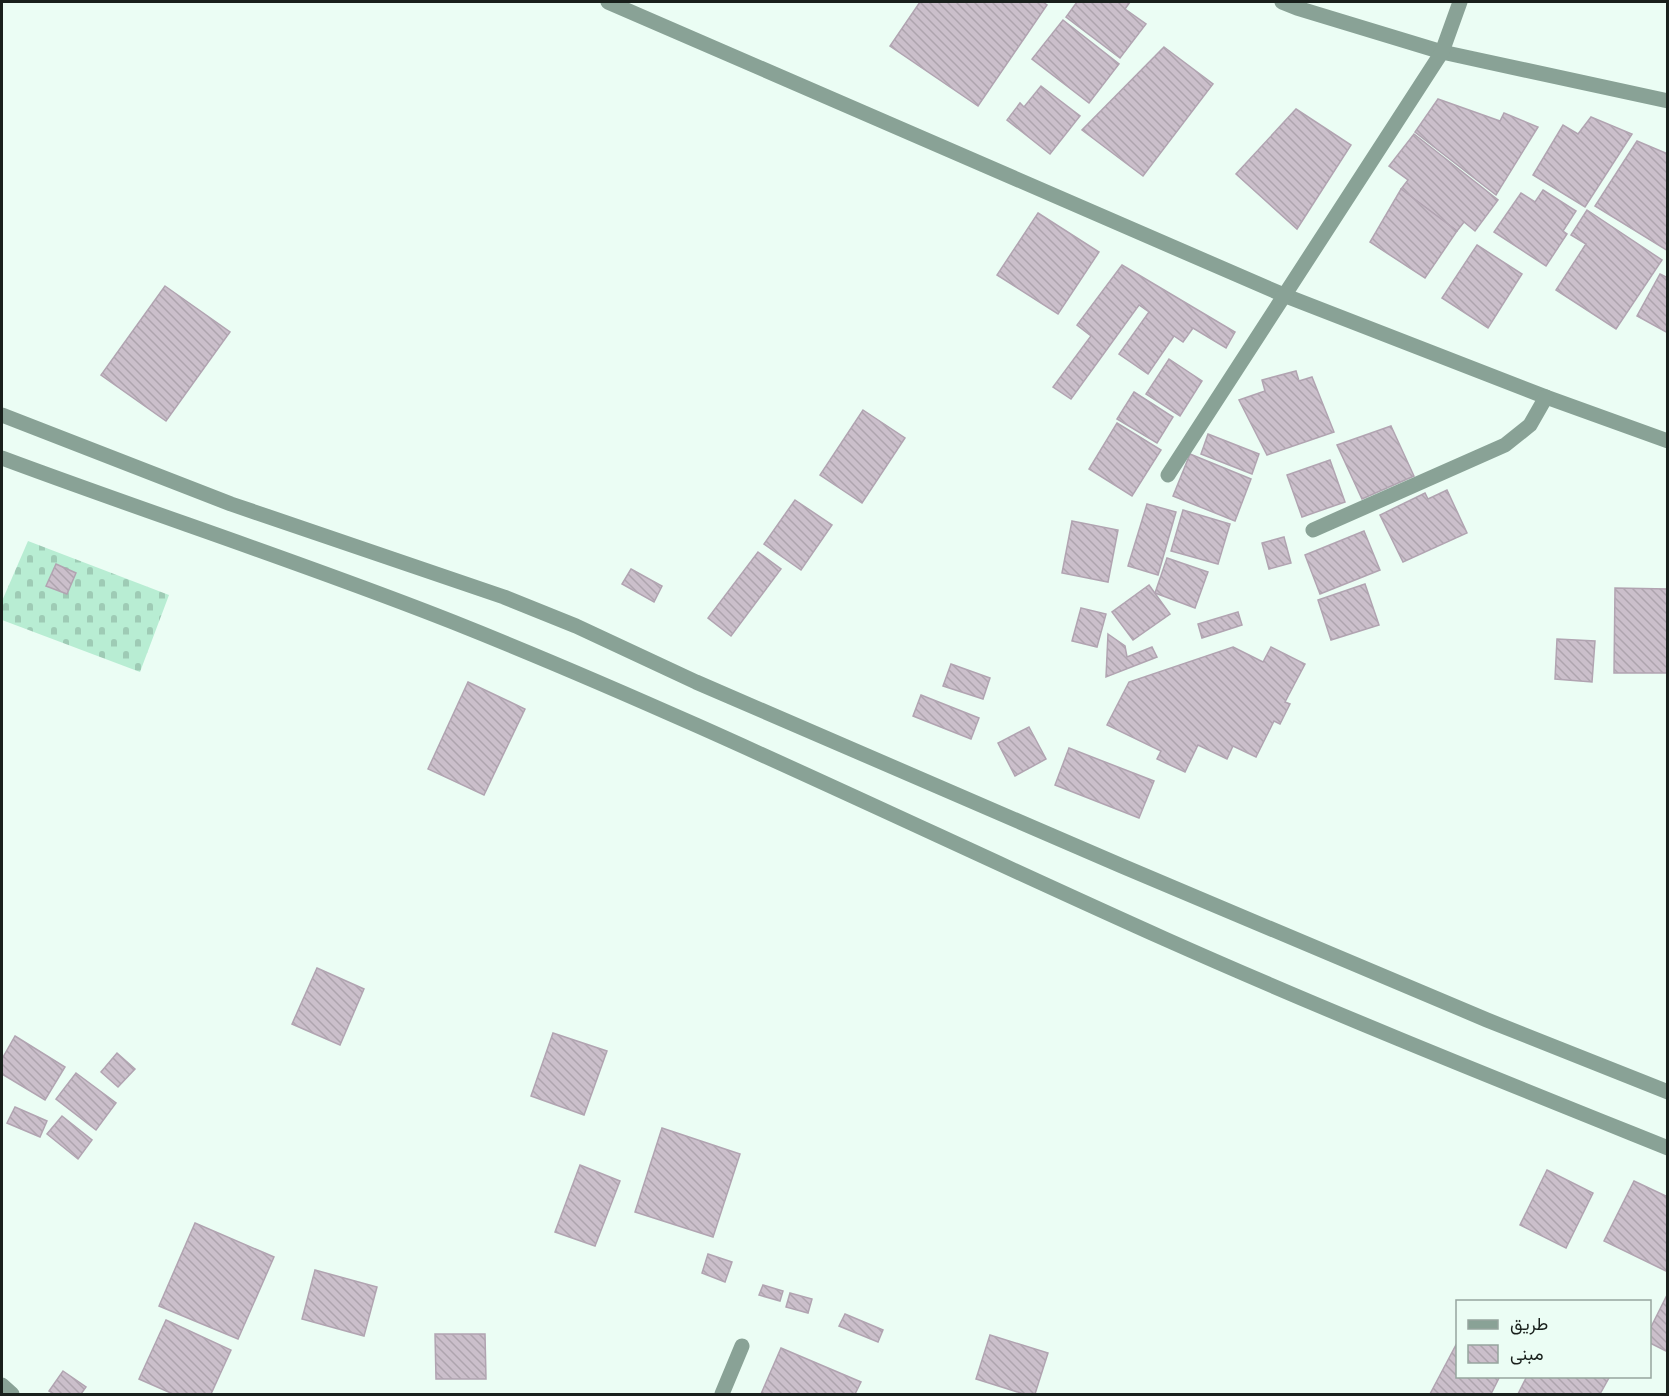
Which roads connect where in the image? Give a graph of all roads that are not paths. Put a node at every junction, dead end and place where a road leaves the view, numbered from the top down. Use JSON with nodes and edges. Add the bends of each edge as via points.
{"nodes":[{"id":1,"x":608,"y":2,"type":"edge"},
{"id":2,"x":1282,"y":2,"type":"edge"},
{"id":3,"x":1460,"y":2,"type":"edge"},
{"id":4,"x":1442,"y":51,"type":"junction"},
{"id":5,"x":1668,"y":101,"type":"edge"},
{"id":6,"x":1286,"y":296,"type":"junction"},
{"id":7,"x":1546,"y":397,"type":"junction"},
{"id":8,"x":2,"y":415,"type":"edge"},
{"id":9,"x":1668,"y":441,"type":"edge"},
{"id":10,"x":2,"y":458,"type":"edge"},
{"id":11,"x":1168,"y":475,"type":"dead end"},
{"id":12,"x":1313,"y":530,"type":"dead end"},
{"id":13,"x":1668,"y":1092,"type":"edge"},
{"id":14,"x":1668,"y":1148,"type":"edge"},
{"id":15,"x":742,"y":1346,"type":"dead end"},
{"id":16,"x":2,"y":1385,"type":"edge"},
{"id":17,"x":12,"y":1395,"type":"edge"},
{"id":18,"x":722,"y":1395,"type":"edge"}],
"edges":[{"from":1,"to":6,"type":"street"},
{"from":2,"to":4,"type":"street"},
{"from":3,"to":4,"type":"street"},
{"from":4,"to":5,"type":"street"},
{"from":4,"to":6,"type":"street"},
{"from":6,"to":7,"type":"street"},
{"from":6,"to":11,"type":"street"},
{"from":7,"to":9,"type":"street"},
{"from":7,"to":12,"type":"street","via":[[1530,425],[1505,445]]},
{"from":8,"to":13,"type":"street","via":[[231,504],[462,582],[565,622],[1133,871]]},
{"from":10,"to":14,"type":"street","via":[[314,569],[486,636],[1169,940]]},
{"from":15,"to":18,"type":"street"},
{"from":16,"to":17,"type":"street"}]}
